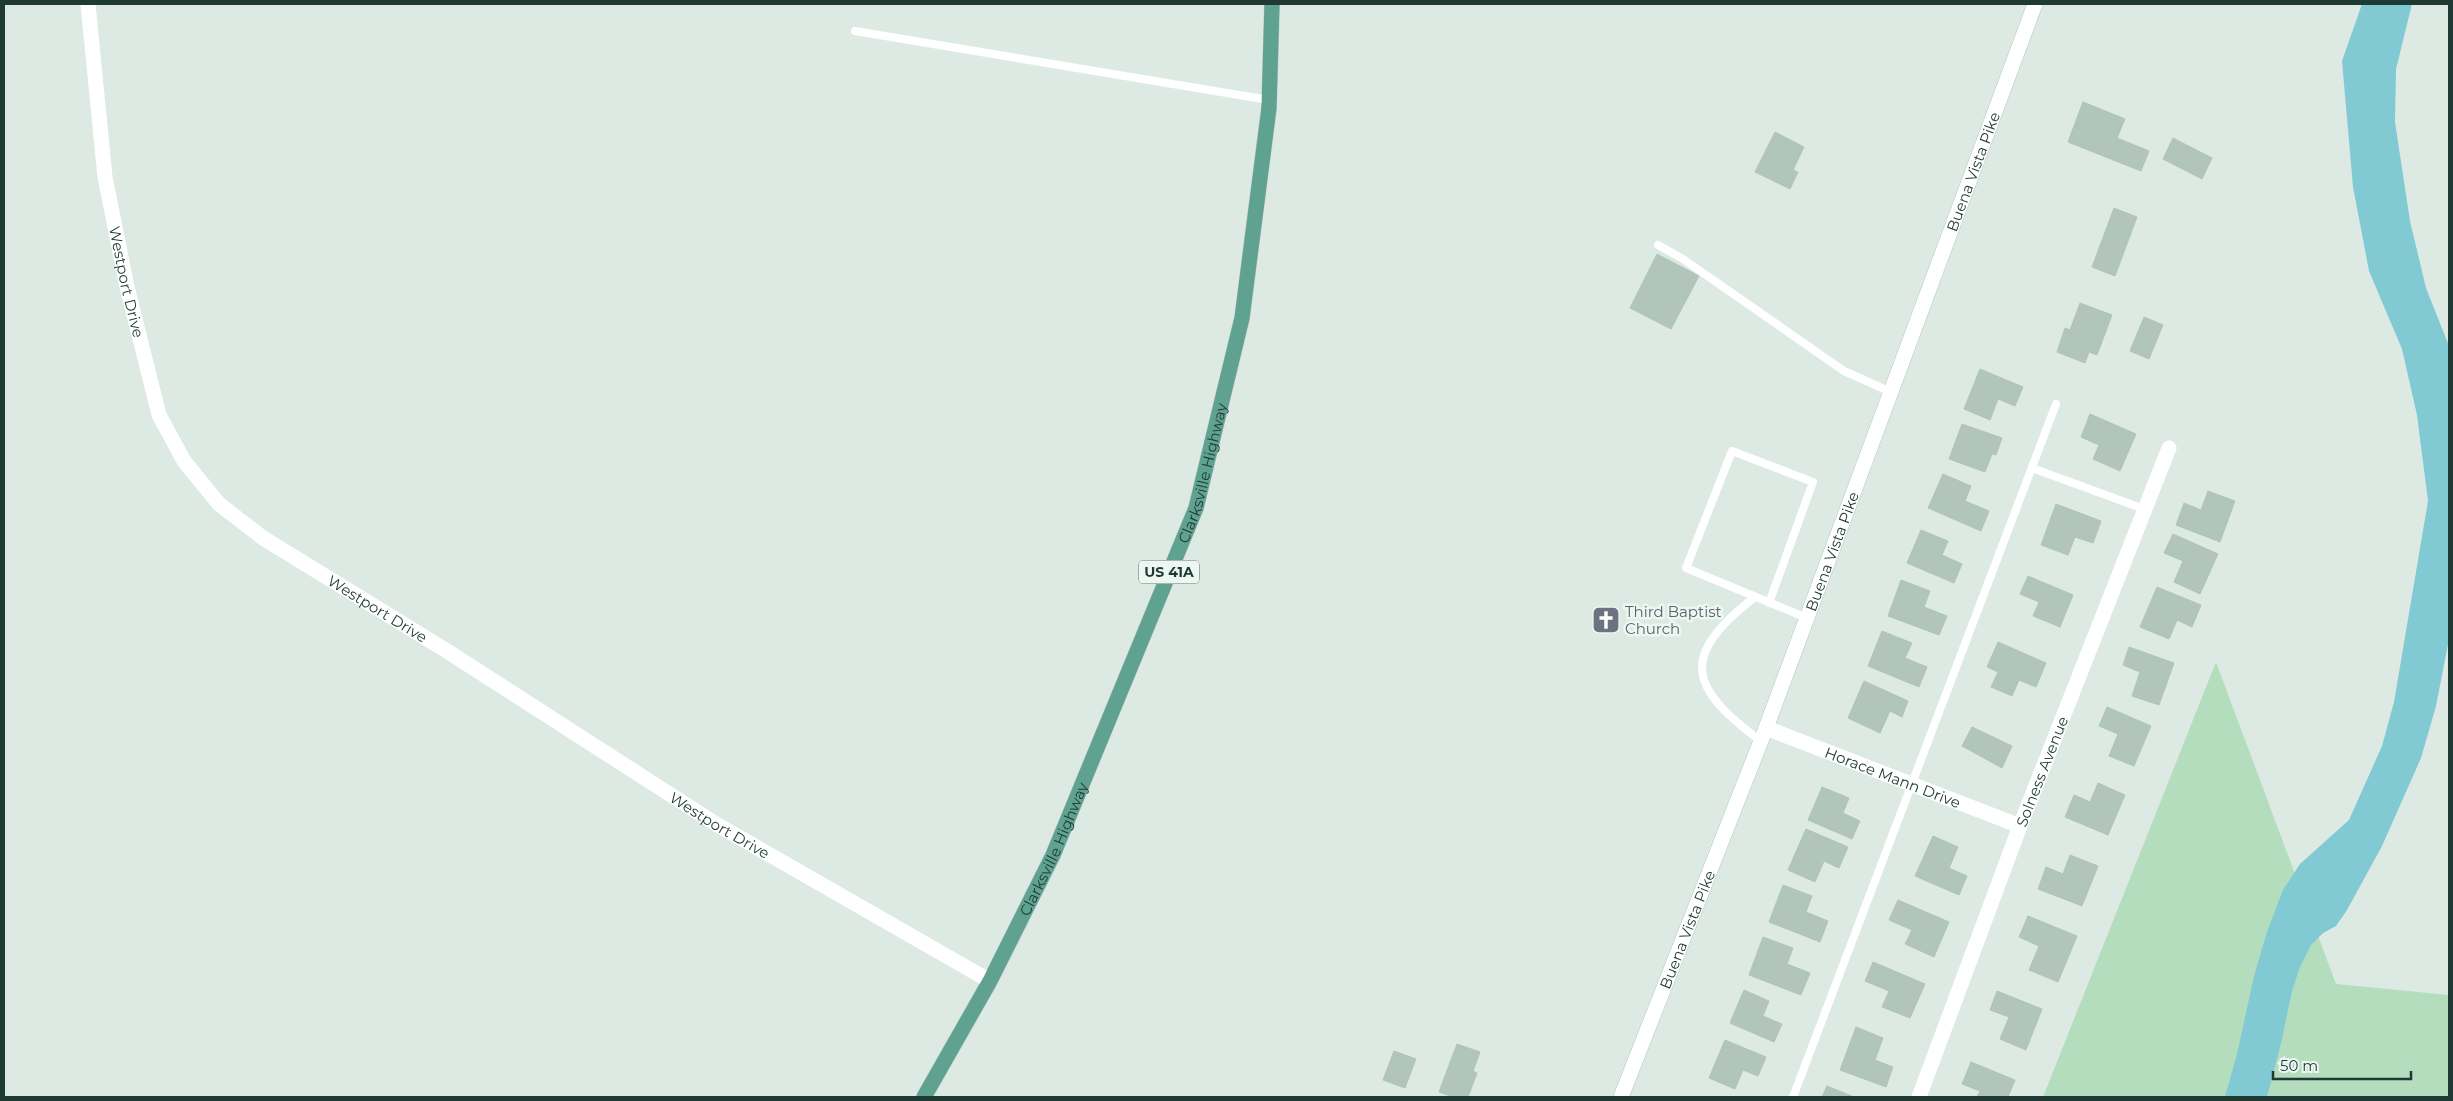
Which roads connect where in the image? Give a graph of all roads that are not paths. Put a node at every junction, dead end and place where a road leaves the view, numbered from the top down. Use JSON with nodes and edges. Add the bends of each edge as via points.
{"nodes":[{"id":1,"x":88,"y":4,"type":"edge"},
{"id":2,"x":1272,"y":4,"type":"edge"},
{"id":3,"x":2035,"y":4,"type":"edge"},
{"id":4,"x":855,"y":30,"type":"dead end"},
{"id":5,"x":1269,"y":100,"type":"junction"},
{"id":6,"x":1658,"y":245,"type":"dead end"},
{"id":7,"x":1891,"y":392,"type":"junction"},
{"id":8,"x":2056,"y":404,"type":"dead end"},
{"id":9,"x":2169,"y":448,"type":"dead end"},
{"id":10,"x":2032,"y":468,"type":"junction"},
{"id":11,"x":2144,"y":510,"type":"junction"},
{"id":12,"x":1755,"y":597,"type":"junction"},
{"id":13,"x":1769,"y":603,"type":"junction"},
{"id":14,"x":1807,"y":618,"type":"junction"},
{"id":15,"x":1763,"y":735,"type":"junction"},
{"id":16,"x":1913,"y":785,"type":"junction"},
{"id":17,"x":2020,"y":826,"type":"junction"},
{"id":18,"x":990,"y":981,"type":"junction"},
{"id":19,"x":924,"y":1097,"type":"edge"},
{"id":20,"x":1621,"y":1097,"type":"edge"},
{"id":21,"x":1793,"y":1097,"type":"edge"},
{"id":22,"x":1919,"y":1097,"type":"edge"}],
"edges":[{"from":1,"to":18,"type":"street","name":"Westport Drive","via":[[104,177],[127,287],[160,414],[184,461],[220,504],[263,538],[447,651],[716,824]]},
{"from":2,"to":5,"type":"main road","name":"Clarksville Highway","number":"US 41A"},
{"from":3,"to":7,"type":"street","name":"Buena Vista Pike"},
{"from":4,"to":5,"type":"lane"},
{"from":5,"to":18,"type":"main road","name":"Clarksville Highway","number":"US 41A","via":[[1242,318],[1196,508],[1053,855]]},
{"from":6,"to":7,"type":"lane","via":[[1683,259],[1844,372]]},
{"from":7,"to":14,"type":"street","name":"Buena Vista Pike"},
{"from":8,"to":10,"type":"lane"},
{"from":9,"to":11,"type":"street","name":"Solness Avenue"},
{"from":10,"to":11,"type":"lane"},
{"from":10,"to":16,"type":"lane"},
{"from":11,"to":17,"type":"street","name":"Solness Avenue"},
{"from":12,"to":13,"type":"lane"},
{"from":12,"to":13,"type":"lane","via":[[1686,568],[1732,451],[1813,482]]},
{"from":12,"to":15,"type":"lane","via":[[1733,614],[1709,641],[1702,667],[1704,682],[1714,700],[1734,722]]},
{"from":13,"to":14,"type":"lane"},
{"from":14,"to":15,"type":"street","name":"Buena Vista Pike"},
{"from":15,"to":16,"type":"street","name":"Horace Mann Drive"},
{"from":15,"to":20,"type":"street","name":"Buena Vista Pike"},
{"from":16,"to":17,"type":"street","name":"Horace Mann Drive"},
{"from":16,"to":21,"type":"lane"},
{"from":17,"to":22,"type":"street","name":"Solness Avenue"},
{"from":18,"to":19,"type":"main road","name":"Clarksville Highway","number":"US 41A"}]}
